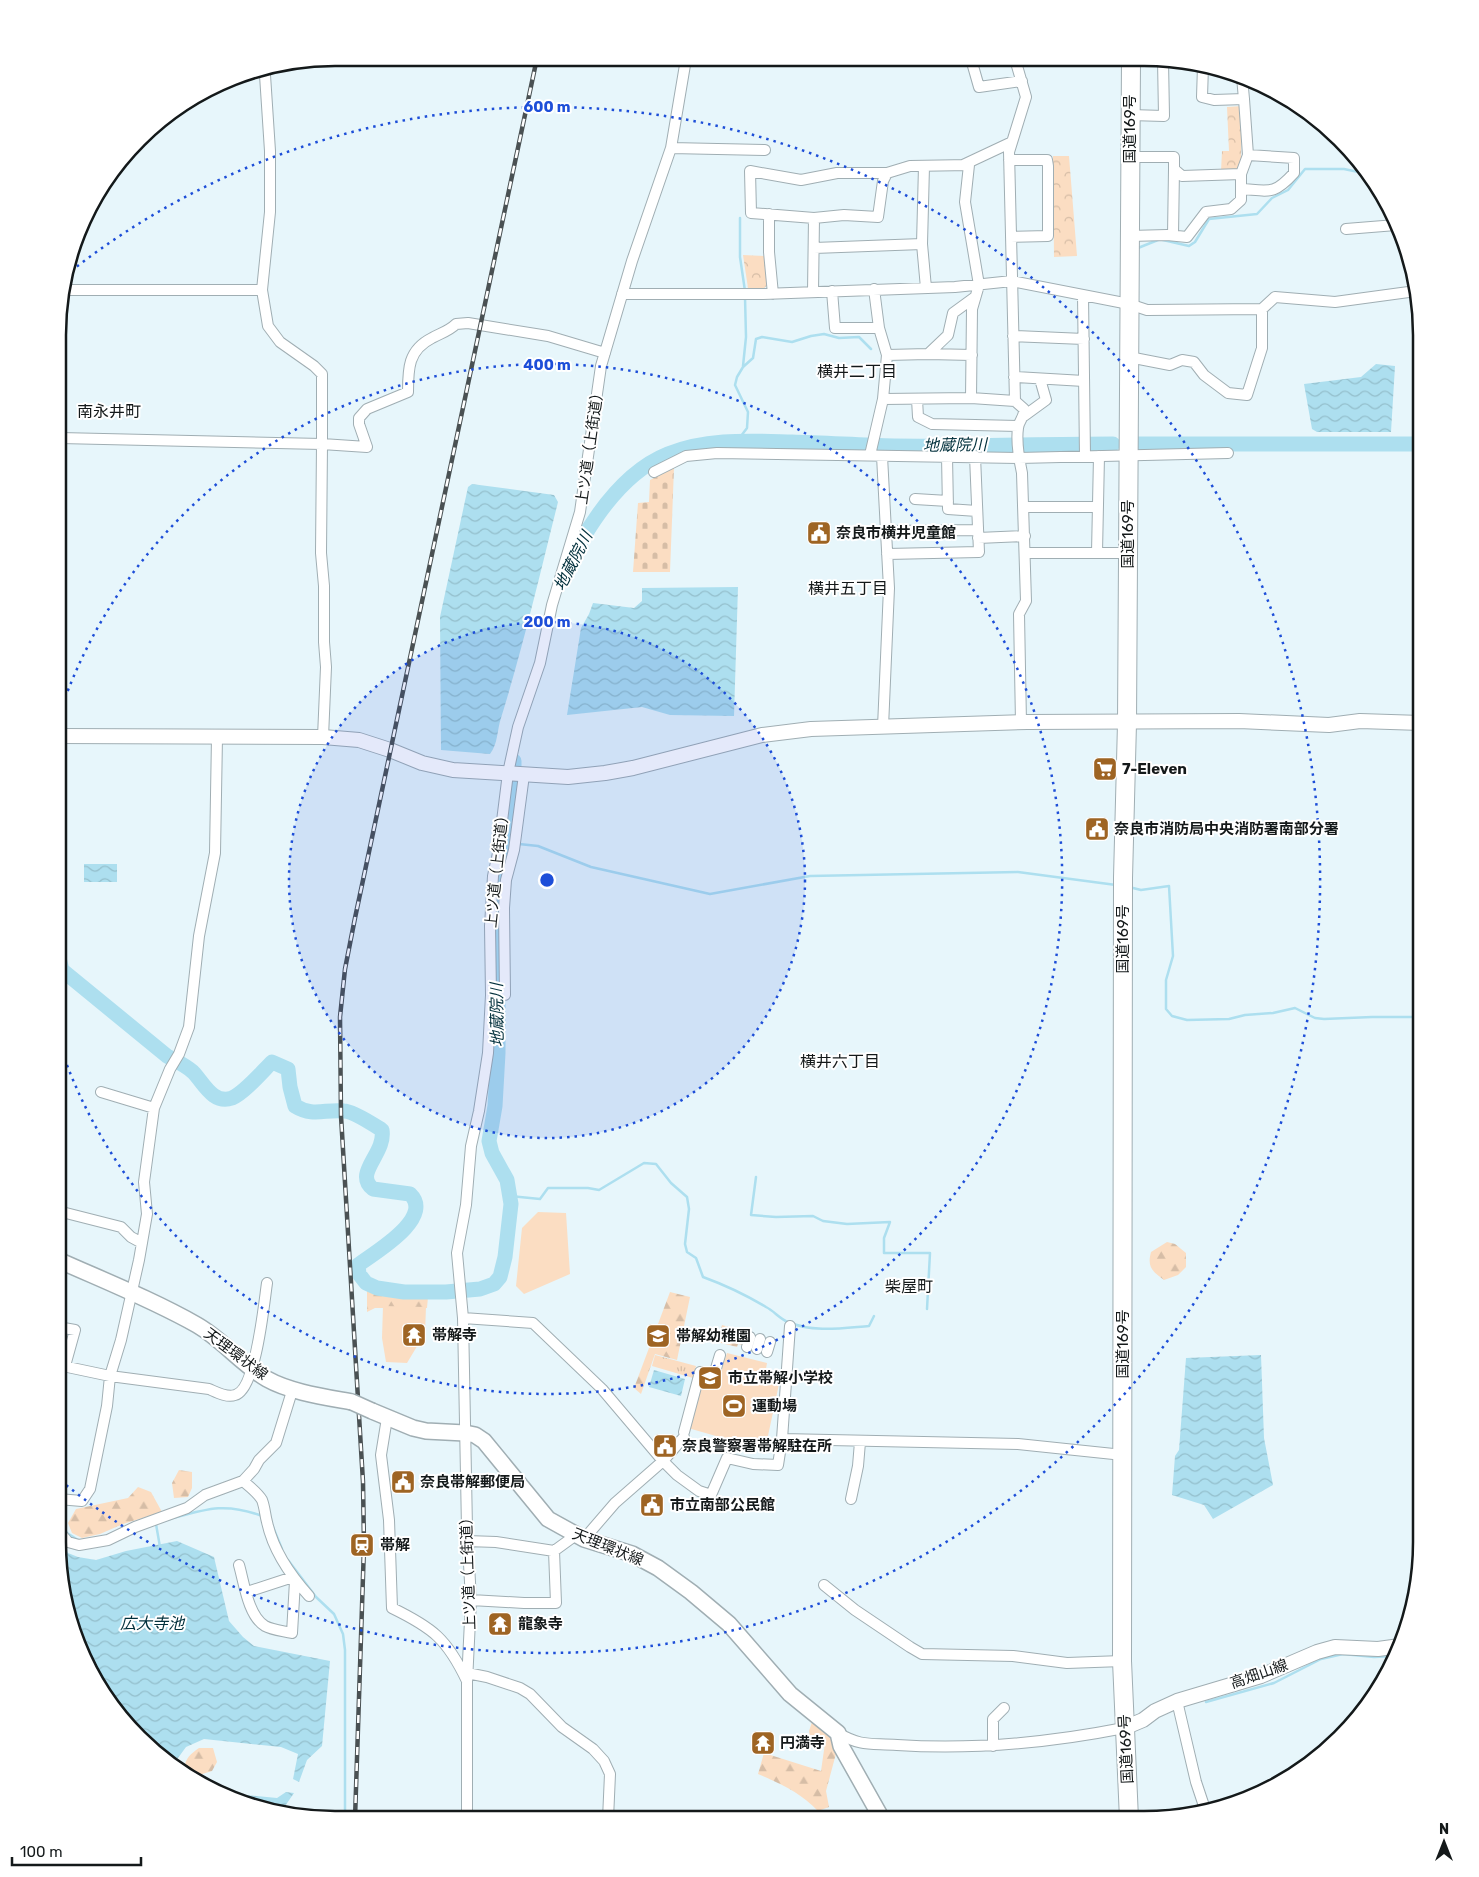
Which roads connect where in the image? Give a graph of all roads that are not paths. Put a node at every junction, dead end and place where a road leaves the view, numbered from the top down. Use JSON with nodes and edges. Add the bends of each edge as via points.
{"nodes":[{"id":1,"x":685,"y":66,"type":"edge"},
{"id":2,"x":973,"y":66,"type":"edge"},
{"id":3,"x":1017,"y":66,"type":"edge"},
{"id":4,"x":1131,"y":66,"type":"edge"},
{"id":5,"x":1162,"y":67,"type":"edge"},
{"id":6,"x":1203,"y":73,"type":"edge"},
{"id":7,"x":266,"y":75,"type":"edge"},
{"id":8,"x":1022,"y":81,"type":"junction"},
{"id":9,"x":1243,"y":86,"type":"edge"},
{"id":10,"x":1244,"y":99,"type":"junction"},
{"id":11,"x":1130,"y":115,"type":"junction"},
{"id":12,"x":1012,"y":142,"type":"junction"},
{"id":13,"x":671,"y":148,"type":"junction"},
{"id":14,"x":764,"y":150,"type":"dead end"},
{"id":15,"x":1248,"y":155,"type":"junction"},
{"id":16,"x":1130,"y":157,"type":"junction"},
{"id":17,"x":1009,"y":160,"type":"junction"},
{"id":18,"x":963,"y":165,"type":"junction"},
{"id":19,"x":924,"y":166,"type":"junction"},
{"id":20,"x":1174,"y":169,"type":"junction"},
{"id":21,"x":887,"y":173,"type":"junction"},
{"id":22,"x":1241,"y":174,"type":"junction"},
{"id":23,"x":1242,"y":188,"type":"junction"},
{"id":24,"x":769,"y":214,"type":"junction"},
{"id":25,"x":814,"y":218,"type":"junction"},
{"id":26,"x":1389,"y":226,"type":"edge"},
{"id":27,"x":1346,"y":229,"type":"dead end"},
{"id":28,"x":1173,"y":235,"type":"junction"},
{"id":29,"x":1011,"y":236,"type":"junction"},
{"id":30,"x":1130,"y":236,"type":"junction"},
{"id":31,"x":922,"y":244,"type":"junction"},
{"id":32,"x":814,"y":248,"type":"junction"},
{"id":33,"x":1012,"y":281,"type":"junction"},
{"id":34,"x":979,"y":285,"type":"junction"},
{"id":35,"x":926,"y":288,"type":"junction"},
{"id":36,"x":874,"y":289,"type":"junction"},
{"id":37,"x":70,"y":290,"type":"edge"},
{"id":38,"x":262,"y":290,"type":"junction"},
{"id":39,"x":832,"y":291,"type":"junction"},
{"id":40,"x":813,"y":292,"type":"junction"},
{"id":41,"x":1409,"y":292,"type":"edge"},
{"id":42,"x":622,"y":294,"type":"junction"},
{"id":43,"x":772,"y":294,"type":"junction"},
{"id":44,"x":1083,"y":295,"type":"junction"},
{"id":45,"x":975,"y":297,"type":"junction"},
{"id":46,"x":1129,"y":304,"type":"junction"},
{"id":47,"x":1262,"y":310,"type":"junction"},
{"id":48,"x":878,"y":328,"type":"junction"},
{"id":49,"x":1013,"y":336,"type":"junction"},
{"id":50,"x":1084,"y":339,"type":"junction"},
{"id":51,"x":605,"y":353,"type":"junction"},
{"id":52,"x":928,"y":354,"type":"junction"},
{"id":53,"x":887,"y":355,"type":"junction"},
{"id":54,"x":972,"y":355,"type":"junction"},
{"id":55,"x":1129,"y":358,"type":"junction"},
{"id":56,"x":1014,"y":377,"type":"junction"},
{"id":57,"x":1040,"y":379,"type":"junction"},
{"id":58,"x":1084,"y":381,"type":"junction"},
{"id":59,"x":971,"y":398,"type":"junction"},
{"id":60,"x":917,"y":399,"type":"junction"},
{"id":61,"x":883,"y":400,"type":"junction"},
{"id":62,"x":1015,"y":402,"type":"junction"},
{"id":63,"x":1024,"y":416,"type":"junction"},
{"id":64,"x":1018,"y":426,"type":"junction"},
{"id":65,"x":66,"y":438,"type":"edge"},
{"id":66,"x":322,"y":444,"type":"junction"},
{"id":67,"x":1085,"y":448,"type":"junction"},
{"id":68,"x":1019,"y":450,"type":"junction"},
{"id":69,"x":871,"y":451,"type":"junction"},
{"id":70,"x":1228,"y":453,"type":"dead end"},
{"id":71,"x":1128,"y":455,"type":"junction"},
{"id":72,"x":882,"y":456,"type":"junction"},
{"id":73,"x":947,"y":456,"type":"junction"},
{"id":74,"x":974,"y":456,"type":"junction"},
{"id":75,"x":1099,"y":456,"type":"junction"},
{"id":76,"x":654,"y":472,"type":"dead end"},
{"id":77,"x":915,"y":499,"type":"dead end"},
{"id":78,"x":948,"y":501,"type":"junction"},
{"id":79,"x":1024,"y":507,"type":"junction"},
{"id":80,"x":1098,"y":507,"type":"junction"},
{"id":81,"x":977,"y":510,"type":"junction"},
{"id":82,"x":886,"y":531,"type":"junction"},
{"id":83,"x":978,"y":534,"type":"junction"},
{"id":84,"x":1025,"y":536,"type":"junction"},
{"id":85,"x":1025,"y":553,"type":"junction"},
{"id":86,"x":1097,"y":553,"type":"junction"},
{"id":87,"x":1129,"y":553,"type":"junction"},
{"id":88,"x":887,"y":554,"type":"junction"},
{"id":89,"x":1021,"y":723,"type":"junction"},
{"id":90,"x":1127,"y":723,"type":"junction"},
{"id":91,"x":1413,"y":723,"type":"edge"},
{"id":92,"x":883,"y":727,"type":"junction"},
{"id":93,"x":66,"y":736,"type":"edge"},
{"id":94,"x":217,"y":737,"type":"junction"},
{"id":95,"x":323,"y":737,"type":"junction"},
{"id":96,"x":508,"y":773,"type":"junction"},
{"id":97,"x":524,"y":775,"type":"junction"},
{"id":98,"x":496,"y":995,"type":"junction"},
{"id":99,"x":101,"y":1092,"type":"dead end"},
{"id":100,"x":154,"y":1108,"type":"junction"},
{"id":101,"x":66,"y":1213,"type":"edge"},
{"id":102,"x":142,"y":1242,"type":"junction"},
{"id":103,"x":66,"y":1263,"type":"edge"},
{"id":104,"x":267,"y":1283,"type":"dead end"},
{"id":105,"x":132,"y":1292,"type":"junction"},
{"id":106,"x":463,"y":1318,"type":"junction"},
{"id":107,"x":790,"y":1326,"type":"dead end"},
{"id":108,"x":66,"y":1328,"type":"edge"},
{"id":109,"x":66,"y":1352,"type":"edge"},
{"id":110,"x":720,"y":1355,"type":"dead end"},
{"id":111,"x":66,"y":1366,"type":"edge"},
{"id":112,"x":253,"y":1369,"type":"junction"},
{"id":113,"x":110,"y":1376,"type":"junction"},
{"id":114,"x":293,"y":1388,"type":"junction"},
{"id":115,"x":387,"y":1418,"type":"junction"},
{"id":116,"x":465,"y":1433,"type":"junction"},
{"id":117,"x":782,"y":1440,"type":"junction"},
{"id":118,"x":860,"y":1442,"type":"junction"},
{"id":119,"x":1123,"y":1454,"type":"junction"},
{"id":120,"x":663,"y":1461,"type":"junction"},
{"id":121,"x":243,"y":1480,"type":"junction"},
{"id":122,"x":66,"y":1499,"type":"edge"},
{"id":123,"x":851,"y":1499,"type":"dead end"},
{"id":124,"x":580,"y":1537,"type":"junction"},
{"id":125,"x":66,"y":1540,"type":"edge"},
{"id":126,"x":467,"y":1541,"type":"junction"},
{"id":127,"x":554,"y":1551,"type":"junction"},
{"id":128,"x":239,"y":1565,"type":"dead end"},
{"id":129,"x":294,"y":1579,"type":"junction"},
{"id":130,"x":824,"y":1585,"type":"dead end"},
{"id":131,"x":247,"y":1592,"type":"junction"},
{"id":132,"x":309,"y":1596,"type":"dead end"},
{"id":133,"x":471,"y":1600,"type":"junction"},
{"id":134,"x":1391,"y":1647,"type":"edge"},
{"id":135,"x":1122,"y":1661,"type":"junction"},
{"id":136,"x":467,"y":1677,"type":"junction"},
{"id":137,"x":1177,"y":1701,"type":"junction"},
{"id":138,"x":1004,"y":1708,"type":"dead end"},
{"id":139,"x":1124,"y":1728,"type":"junction"},
{"id":140,"x":838,"y":1733,"type":"junction"},
{"id":141,"x":993,"y":1746,"type":"junction"},
{"id":142,"x":1203,"y":1804,"type":"edge"},
{"id":143,"x":467,"y":1811,"type":"edge"},
{"id":144,"x":608,"y":1811,"type":"edge"},
{"id":145,"x":878,"y":1811,"type":"edge"},
{"id":146,"x":1129,"y":1811,"type":"edge"}],
"edges":[{"from":1,"to":13,"type":"street","name":"上ツ道（上街道）"},
{"from":2,"to":8,"type":"street","via":[[979,88]]},
{"from":3,"to":8,"type":"street"},
{"from":4,"to":11,"type":"highway","name":"国道169号"},
{"from":5,"to":11,"type":"street","via":[[1164,116]]},
{"from":6,"to":10,"type":"street","via":[[1202,97]]},
{"from":7,"to":38,"type":"street","via":[[270,212]]},
{"from":8,"to":12,"type":"street","via":[[1026,97]]},
{"from":9,"to":10,"type":"street"},
{"from":10,"to":15,"type":"street"},
{"from":11,"to":16,"type":"highway","name":"国道169号"},
{"from":12,"to":17,"type":"street"},
{"from":12,"to":18,"type":"street"},
{"from":13,"to":14,"type":"street"},
{"from":13,"to":42,"type":"street","name":"上ツ道（上街道）"},
{"from":15,"to":22,"type":"street"},
{"from":15,"to":23,"type":"street","via":[[1294,158],[1294,173],[1281,187],[1268,191]]},
{"from":16,"to":20,"type":"street","via":[[1174,157]]},
{"from":16,"to":30,"type":"highway","name":"国道169号"},
{"from":17,"to":29,"type":"street"},
{"from":17,"to":29,"type":"street","via":[[1047,160],[1048,166],[1048,236]]},
{"from":18,"to":19,"type":"street"},
{"from":18,"to":34,"type":"street","via":[[969,165],[966,202]]},
{"from":19,"to":21,"type":"street","via":[[910,166]]},
{"from":19,"to":31,"type":"street"},
{"from":20,"to":22,"type":"street","via":[[1182,176]]},
{"from":20,"to":28,"type":"street"},
{"from":21,"to":24,"type":"street","via":[[837,172],[801,180],[750,170],[751,213]]},
{"from":21,"to":25,"type":"street","via":[[878,217],[844,215]]},
{"from":22,"to":23,"type":"street"},
{"from":23,"to":28,"type":"street","via":[[1241,200],[1231,209],[1206,212],[1187,237]]},
{"from":24,"to":25,"type":"street"},
{"from":24,"to":43,"type":"street"},
{"from":25,"to":32,"type":"street"},
{"from":26,"to":27,"type":"street"},
{"from":28,"to":30,"type":"street"},
{"from":29,"to":33,"type":"street"},
{"from":30,"to":46,"type":"highway","name":"国道169号"},
{"from":31,"to":32,"type":"street"},
{"from":31,"to":35,"type":"street"},
{"from":32,"to":40,"type":"street"},
{"from":33,"to":34,"type":"street"},
{"from":33,"to":44,"type":"street"},
{"from":33,"to":49,"type":"street"},
{"from":34,"to":35,"type":"street"},
{"from":34,"to":45,"type":"street"},
{"from":35,"to":36,"type":"street"},
{"from":36,"to":39,"type":"street"},
{"from":36,"to":48,"type":"street"},
{"from":37,"to":38,"type":"street"},
{"from":38,"to":66,"type":"street","via":[[268,326],[280,342],[322,374]]},
{"from":39,"to":40,"type":"street"},
{"from":39,"to":48,"type":"street","via":[[835,328]]},
{"from":40,"to":43,"type":"street"},
{"from":41,"to":47,"type":"street","via":[[1335,302],[1275,297]]},
{"from":42,"to":43,"type":"street"},
{"from":42,"to":51,"type":"street","name":"上ツ道（上街道）"},
{"from":44,"to":46,"type":"street"},
{"from":44,"to":50,"type":"street"},
{"from":45,"to":52,"type":"street","via":[[953,313],[948,335]]},
{"from":45,"to":54,"type":"street"},
{"from":46,"to":47,"type":"street","via":[[1147,310]]},
{"from":46,"to":55,"type":"highway","name":"国道169号"},
{"from":47,"to":55,"type":"street","via":[[1262,348],[1247,395],[1228,393],[1204,375],[1194,362],[1182,360],[1170,365]]},
{"from":48,"to":53,"type":"street"},
{"from":49,"to":50,"type":"street"},
{"from":49,"to":56,"type":"street"},
{"from":50,"to":58,"type":"street"},
{"from":51,"to":66,"type":"street","via":[[548,336],[468,323],[456,324],[422,344],[412,357],[408,368],[408,392],[367,409],[359,418],[367,447]]},
{"from":51,"to":96,"type":"street","name":"上ツ道（上街道）","via":[[580,512],[552,605],[540,663],[518,727]]},
{"from":52,"to":53,"type":"street"},
{"from":52,"to":54,"type":"street"},
{"from":53,"to":61,"type":"street"},
{"from":54,"to":59,"type":"street"},
{"from":55,"to":71,"type":"highway","name":"国道169号"},
{"from":56,"to":57,"type":"street"},
{"from":56,"to":62,"type":"street"},
{"from":57,"to":58,"type":"street"},
{"from":57,"to":63,"type":"street","via":[[1046,400]]},
{"from":58,"to":67,"type":"street"},
{"from":59,"to":60,"type":"street"},
{"from":59,"to":62,"type":"street"},
{"from":60,"to":61,"type":"street"},
{"from":60,"to":64,"type":"street","via":[[918,417],[932,424]]},
{"from":61,"to":69,"type":"street"},
{"from":62,"to":63,"type":"street","via":[[1024,409]]},
{"from":63,"to":64,"type":"street"},
{"from":64,"to":68,"type":"street"},
{"from":65,"to":66,"type":"street"},
{"from":66,"to":95,"type":"street","via":[[320,545],[326,667]]},
{"from":67,"to":68,"type":"street"},
{"from":67,"to":75,"type":"street"},
{"from":68,"to":74,"type":"street"},
{"from":68,"to":79,"type":"street"},
{"from":69,"to":72,"type":"street"},
{"from":69,"to":76,"type":"street","via":[[717,452],[686,456]]},
{"from":70,"to":71,"type":"street"},
{"from":71,"to":75,"type":"street"},
{"from":71,"to":87,"type":"highway","name":"国道169号"},
{"from":72,"to":73,"type":"street"},
{"from":72,"to":82,"type":"street"},
{"from":73,"to":74,"type":"street"},
{"from":73,"to":78,"type":"street"},
{"from":74,"to":81,"type":"street"},
{"from":75,"to":80,"type":"street"},
{"from":77,"to":78,"type":"street"},
{"from":78,"to":81,"type":"street","via":[[948,509]]},
{"from":79,"to":80,"type":"street"},
{"from":79,"to":84,"type":"street"},
{"from":80,"to":86,"type":"street"},
{"from":81,"to":83,"type":"street"},
{"from":82,"to":83,"type":"street"},
{"from":82,"to":88,"type":"street"},
{"from":83,"to":84,"type":"street"},
{"from":83,"to":88,"type":"street","via":[[979,552]]},
{"from":84,"to":85,"type":"street"},
{"from":85,"to":86,"type":"street"},
{"from":85,"to":89,"type":"street","via":[[1026,602],[1019,614]]},
{"from":86,"to":87,"type":"street"},
{"from":87,"to":90,"type":"highway","name":"国道169号"},
{"from":88,"to":92,"type":"street"},
{"from":89,"to":90,"type":"street"},
{"from":89,"to":92,"type":"street"},
{"from":90,"to":91,"type":"street"},
{"from":90,"to":119,"type":"highway","name":"国道169号","via":[[1123,878]]},
{"from":92,"to":97,"type":"street","via":[[762,734],[633,768],[568,777]]},
{"from":93,"to":94,"type":"street"},
{"from":94,"to":95,"type":"street"},
{"from":94,"to":100,"type":"street","via":[[215,854],[199,936],[190,1021],[180,1054],[170,1069]]},
{"from":95,"to":96,"type":"street","via":[[359,740],[422,763],[452,770]]},
{"from":96,"to":97,"type":"street"},
{"from":96,"to":98,"type":"street","name":"上ツ道（上街道）","via":[[491,899]]},
{"from":97,"to":98,"type":"street","via":[[515,845],[506,880],[505,995]]},
{"from":98,"to":106,"type":"street","name":"上ツ道（上街道）","via":[[457,1253]]},
{"from":99,"to":100,"type":"street"},
{"from":100,"to":102,"type":"street","via":[[144,1182],[147,1214]]},
{"from":101,"to":102,"type":"street","via":[[121,1227]]},
{"from":102,"to":105,"type":"street"},
{"from":103,"to":105,"type":"main road","name":"天理環状線"},
{"from":104,"to":112,"type":"street"},
{"from":105,"to":112,"type":"main road","name":"天理環状線","via":[[216,1336]]},
{"from":105,"to":113,"type":"street"},
{"from":106,"to":116,"type":"street","name":"上ツ道（上街道）"},
{"from":106,"to":120,"type":"street","via":[[532,1323],[602,1389]]},
{"from":107,"to":117,"type":"street"},
{"from":108,"to":109,"type":"street","via":[[74,1330]]},
{"from":110,"to":120,"type":"street","via":[[714,1375],[700,1372],[684,1435]]},
{"from":111,"to":113,"type":"street"},
{"from":112,"to":113,"type":"street","via":[[242,1391],[235,1396],[209,1389]]},
{"from":112,"to":114,"type":"main road","name":"天理環状線","via":[[268,1379]]},
{"from":113,"to":122,"type":"street","via":[[90,1488],[82,1501]]},
{"from":114,"to":115,"type":"main road","name":"天理環状線","bridge":true,"via":[[352,1402]]},
{"from":114,"to":121,"type":"street","via":[[276,1443]]},
{"from":115,"to":116,"type":"main road","name":"天理環状線","via":[[426,1431]]},
{"from":115,"to":136,"type":"street","via":[[381,1454],[389,1520],[392,1608],[430,1629],[444,1641]]},
{"from":116,"to":124,"type":"main road","name":"天理環状線","via":[[484,1441],[548,1519]]},
{"from":116,"to":126,"type":"street","name":"上ツ道（上街道）"},
{"from":117,"to":118,"type":"street"},
{"from":117,"to":120,"type":"street","via":[[778,1465],[727,1458],[711,1495],[690,1486]]},
{"from":118,"to":119,"type":"street","via":[[1018,1444]]},
{"from":118,"to":123,"type":"street"},
{"from":119,"to":135,"type":"highway","name":"国道169号"},
{"from":120,"to":124,"type":"street"},
{"from":121,"to":125,"type":"street","via":[[108,1540],[79,1545]]},
{"from":121,"to":129,"type":"street","via":[[261,1498],[282,1560]]},
{"from":124,"to":127,"type":"street"},
{"from":124,"to":140,"type":"main road","name":"天理環状線","via":[[632,1554],[691,1592],[729,1624],[790,1694]]},
{"from":126,"to":127,"type":"street"},
{"from":126,"to":133,"type":"street","name":"上ツ道（上街道）"},
{"from":127,"to":133,"type":"street","via":[[556,1603]]},
{"from":128,"to":131,"type":"street"},
{"from":129,"to":131,"type":"street"},
{"from":129,"to":131,"type":"street","via":[[292,1634],[265,1626],[255,1617]]},
{"from":129,"to":132,"type":"street"},
{"from":130,"to":135,"type":"street","via":[[854,1610],[922,1654],[1013,1656],[1067,1663]]},
{"from":133,"to":136,"type":"street","name":"上ツ道（上街道）"},
{"from":134,"to":137,"type":"street","name":"高畑山線","via":[[1335,1647],[1261,1676]]},
{"from":135,"to":139,"type":"highway","name":"国道169号"},
{"from":136,"to":143,"type":"street","name":"上ツ道（上街道）"},
{"from":136,"to":144,"type":"street","via":[[520,1688],[562,1727],[594,1749],[610,1774]]},
{"from":137,"to":139,"type":"street","name":"高畑山線"},
{"from":137,"to":142,"type":"street"},
{"from":138,"to":141,"type":"street","via":[[993,1719]]},
{"from":139,"to":141,"type":"street","via":[[1043,1742]]},
{"from":139,"to":146,"type":"highway","name":"国道169号"},
{"from":140,"to":141,"type":"street","via":[[859,1744]]},
{"from":140,"to":145,"type":"main road","via":[[841,1746]]}]}
